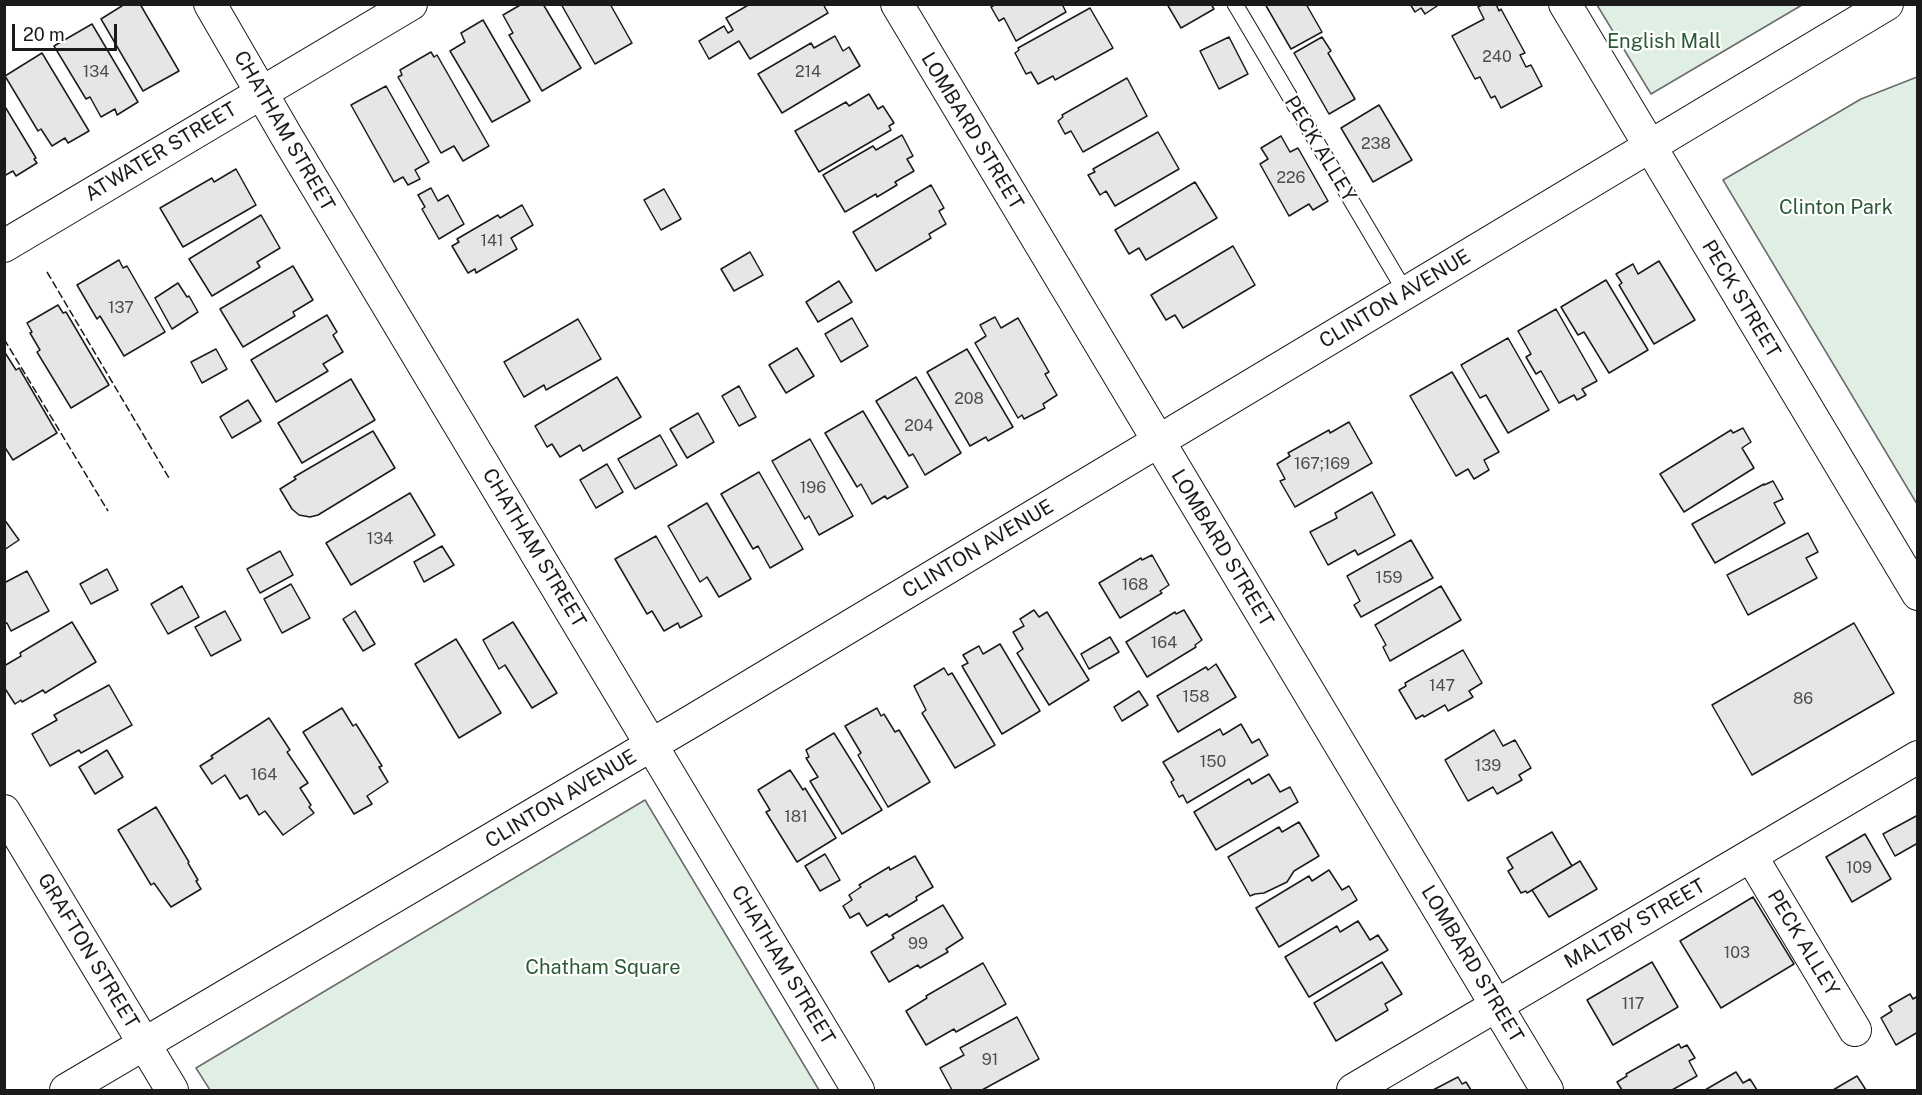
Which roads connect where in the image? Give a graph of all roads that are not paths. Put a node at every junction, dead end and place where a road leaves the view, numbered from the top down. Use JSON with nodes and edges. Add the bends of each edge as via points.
{"nodes":[{"id":1,"x":210,"y":4,"type":"edge"},
{"id":2,"x":411,"y":4,"type":"edge"},
{"id":3,"x":897,"y":4,"type":"edge"},
{"id":4,"x":1235,"y":4,"type":"edge"},
{"id":5,"x":1565,"y":4,"type":"edge"},
{"id":6,"x":1887,"y":4,"type":"edge"},
{"id":7,"x":1853,"y":13,"type":"edge"},
{"id":8,"x":262,"y":93,"type":"junction"},
{"id":9,"x":1649,"y":146,"type":"junction"},
{"id":10,"x":4,"y":246,"type":"edge"},
{"id":11,"x":1406,"y":293,"type":"junction"},
{"id":12,"x":1158,"y":441,"type":"junction"},
{"id":13,"x":1917,"y":594,"type":"edge"},
{"id":14,"x":651,"y":745,"type":"junction"},
{"id":15,"x":1917,"y":757,"type":"edge"},
{"id":16,"x":4,"y":811,"type":"edge"},
{"id":17,"x":1751,"y":856,"type":"junction"},
{"id":18,"x":1496,"y":1005,"type":"junction"},
{"id":19,"x":1855,"y":1030,"type":"dead end"},
{"id":20,"x":144,"y":1045,"type":"junction"},
{"id":21,"x":66,"y":1090,"type":"edge"},
{"id":22,"x":172,"y":1090,"type":"edge"},
{"id":23,"x":858,"y":1090,"type":"edge"},
{"id":24,"x":1353,"y":1090,"type":"edge"},
{"id":25,"x":1547,"y":1090,"type":"edge"}],
"edges":[{"from":1,"to":8,"type":"street","name":"CHATHAM STREET"},
{"from":2,"to":8,"type":"street","name":"ATWATER STREET"},
{"from":3,"to":12,"type":"street","name":"LOMBARD STREET"},
{"from":4,"to":11,"type":"lane","name":"PECK ALLEY"},
{"from":5,"to":9,"type":"street","name":"PECK STREET"},
{"from":6,"to":7,"type":"street","name":"CLINTON AVENUE"},
{"from":7,"to":9,"type":"street","name":"CLINTON AVENUE"},
{"from":8,"to":10,"type":"street","name":"ATWATER STREET"},
{"from":8,"to":14,"type":"street","name":"CHATHAM STREET"},
{"from":9,"to":11,"type":"street","name":"CLINTON AVENUE"},
{"from":9,"to":13,"type":"street","name":"PECK STREET"},
{"from":11,"to":12,"type":"street","name":"CLINTON AVENUE"},
{"from":12,"to":14,"type":"street","name":"CLINTON AVENUE"},
{"from":12,"to":18,"type":"street","name":"LOMBARD STREET"},
{"from":14,"to":20,"type":"street","name":"CLINTON AVENUE"},
{"from":14,"to":23,"type":"street","name":"CHATHAM STREET"},
{"from":15,"to":17,"type":"street","name":"MALTBY STREET"},
{"from":16,"to":20,"type":"street","name":"GRAFTON STREET"},
{"from":17,"to":18,"type":"street","name":"MALTBY STREET"},
{"from":17,"to":19,"type":"street","name":"PECK ALLEY"},
{"from":18,"to":24,"type":"street","name":"MALTBY STREET"},
{"from":18,"to":25,"type":"street","name":"LOMBARD STREET"},
{"from":20,"to":21,"type":"street","name":"CLINTON AVENUE"},
{"from":20,"to":22,"type":"street","name":"GRAFTON STREET"}]}
